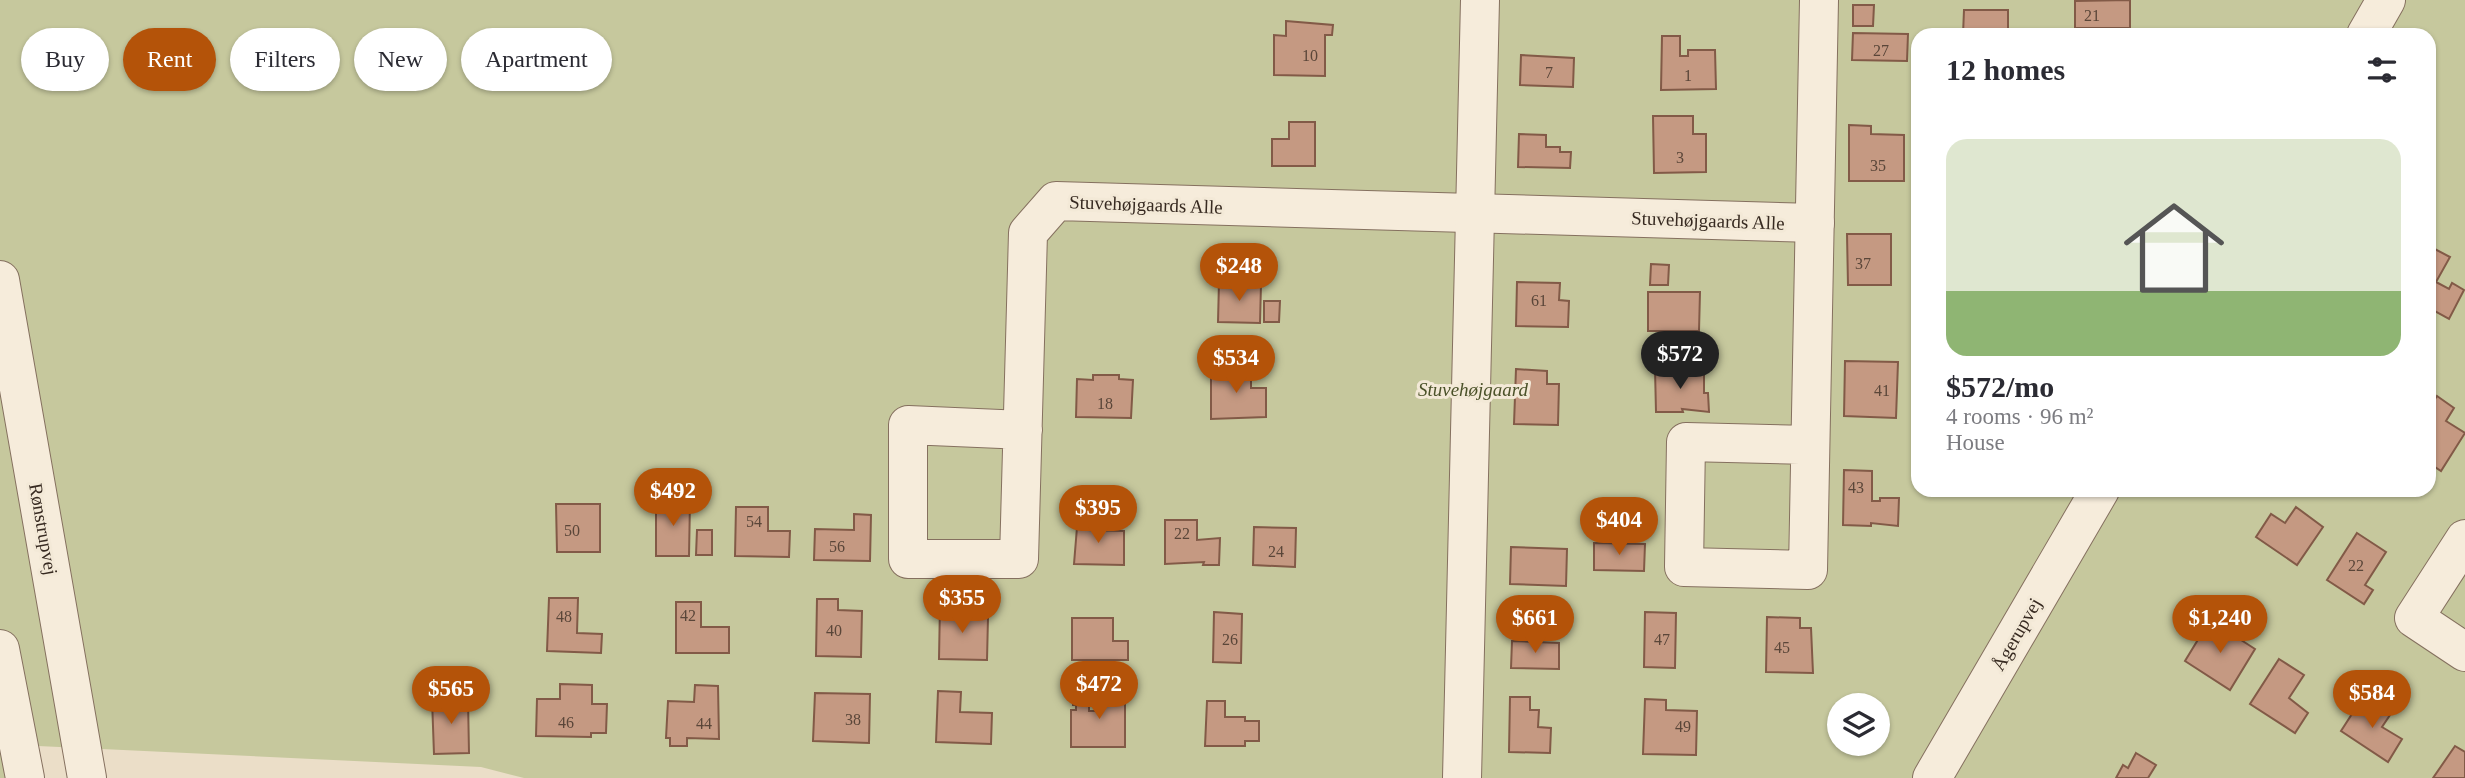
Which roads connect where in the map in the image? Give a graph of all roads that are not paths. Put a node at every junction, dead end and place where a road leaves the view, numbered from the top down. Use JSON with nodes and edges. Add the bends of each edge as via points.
{"nodes":[{"id":1,"x":1480,"y":0,"type":"edge"},
{"id":2,"x":1819,"y":0,"type":"edge"},
{"id":3,"x":2386,"y":0,"type":"edge"},
{"id":4,"x":2370,"y":28,"type":"edge"},
{"id":5,"x":1475,"y":214,"type":"junction"},
{"id":6,"x":1815,"y":223,"type":"junction"},
{"id":7,"x":0,"y":280,"type":"edge"},
{"id":8,"x":1023,"y":430,"type":"junction"},
{"id":9,"x":1810,"y":444,"type":"junction"},
{"id":10,"x":2096,"y":497,"type":"edge"},
{"id":11,"x":2465,"y":539,"type":"edge"},
{"id":12,"x":0,"y":649,"type":"edge"},
{"id":13,"x":2465,"y":652,"type":"edge"},
{"id":14,"x":25,"y":778,"type":"edge"},
{"id":15,"x":87,"y":778,"type":"edge"},
{"id":16,"x":1462,"y":778,"type":"edge"},
{"id":17,"x":1932,"y":778,"type":"edge"}],
"edges":[{"from":1,"to":5,"type":"street"},
{"from":2,"to":6,"type":"street"},
{"from":3,"to":4,"type":"street"},
{"from":5,"to":6,"type":"street","name":"Stuvehøjgaards Alle"},
{"from":5,"to":8,"type":"street","name":"Stuvehøjgaards Alle","via":[[1056,201],[1028,233]]},
{"from":5,"to":16,"type":"street"},
{"from":6,"to":9,"type":"street"},
{"from":7,"to":15,"type":"street","name":"Rønstrupvej"},
{"from":8,"to":8,"type":"street","name":"Stuvehøjgaards Alle","via":[[908,425],[908,559],[1019,559]]},
{"from":9,"to":9,"type":"street","via":[[1686,442],[1684,567],[1808,570]]},
{"from":10,"to":17,"type":"street","name":"Ågerupvej"},
{"from":11,"to":13,"type":"street","via":[[2414,618]]},
{"from":12,"to":14,"type":"street"}]}
